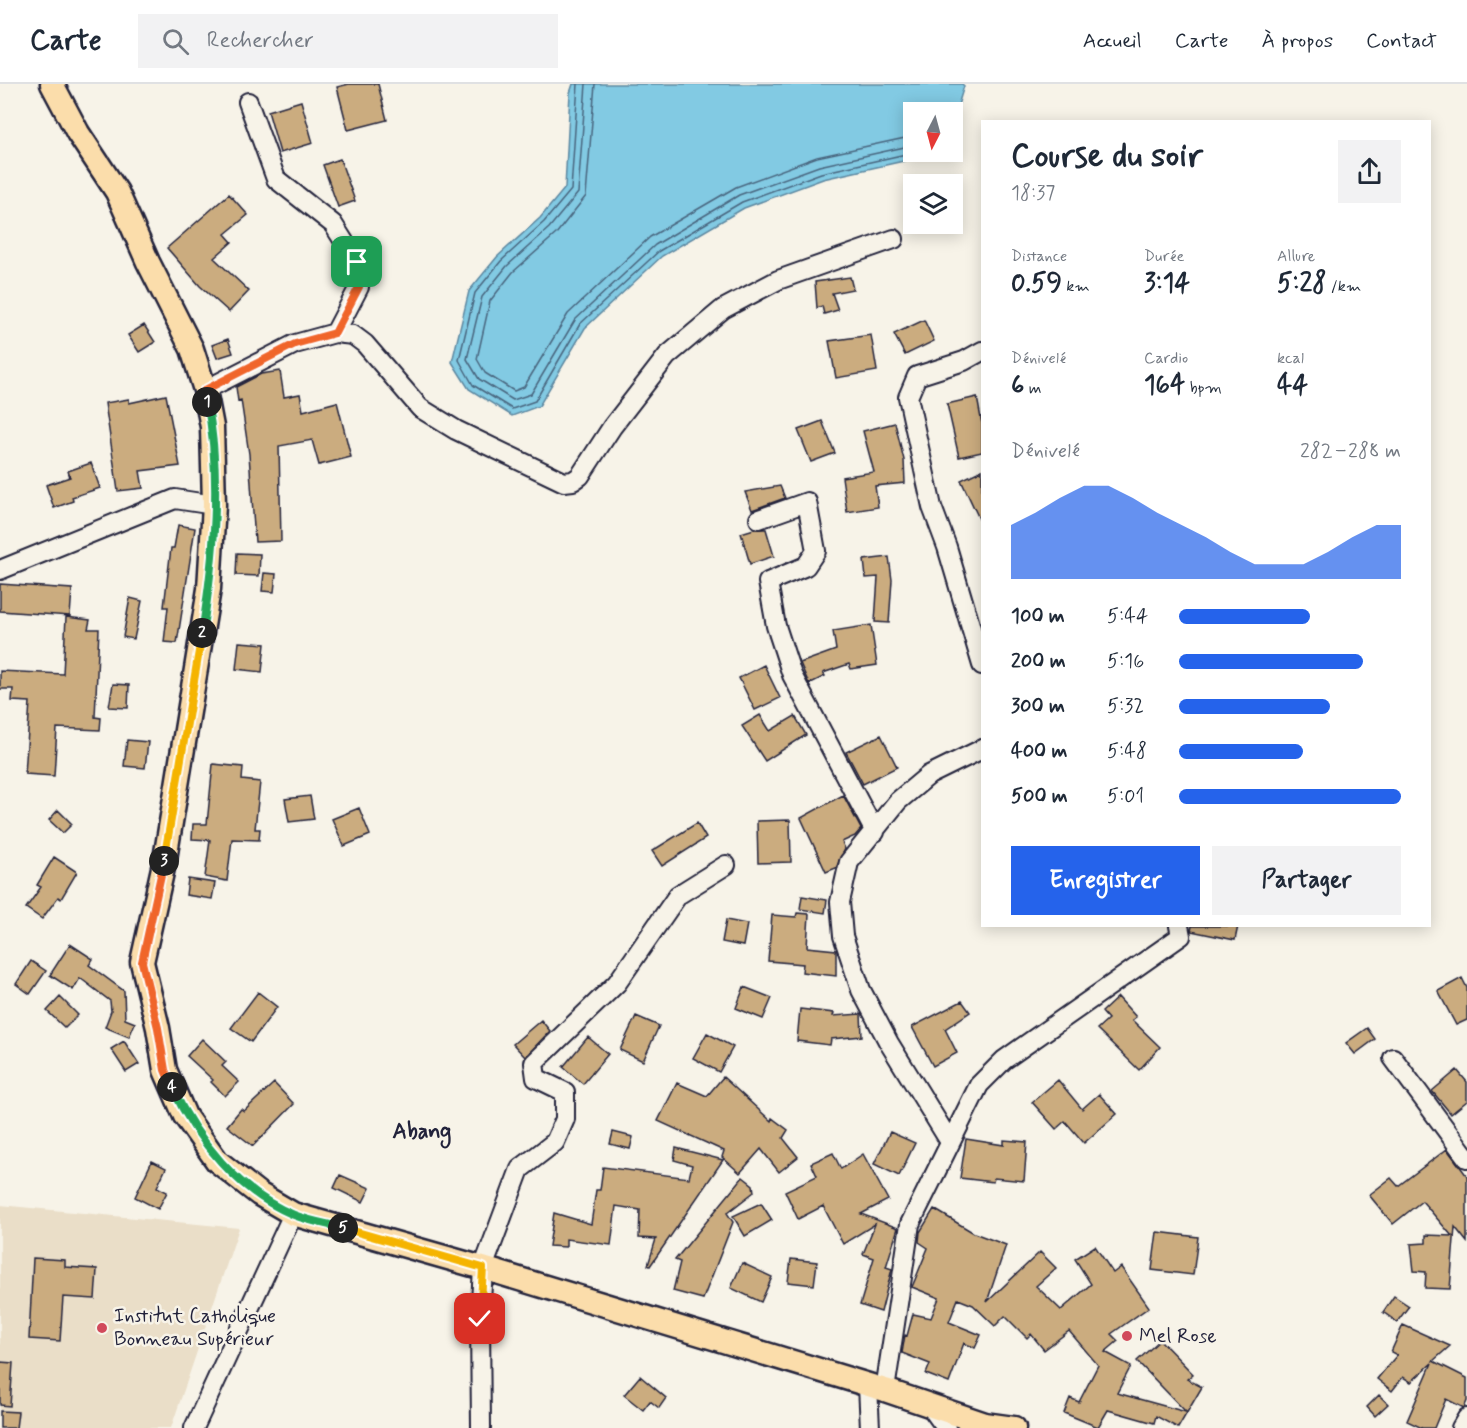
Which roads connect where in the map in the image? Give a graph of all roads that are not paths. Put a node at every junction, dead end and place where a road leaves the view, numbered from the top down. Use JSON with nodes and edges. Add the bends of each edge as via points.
{"nodes":[{"id":1,"x":52,"y":84,"type":"edge"},
{"id":2,"x":248,"y":102,"type":"dead end"},
{"id":3,"x":894,"y":239,"type":"dead end"},
{"id":4,"x":335,"y":333,"type":"junction"},
{"id":5,"x":981,"y":352,"type":"edge"},
{"id":6,"x":205,"y":390,"type":"junction"},
{"id":7,"x":214,"y":505,"type":"junction"},
{"id":8,"x":759,"y":519,"type":"dead end"},
{"id":9,"x":0,"y":570,"type":"edge"},
{"id":10,"x":981,"y":613,"type":"edge"},
{"id":11,"x":973,"y":633,"type":"junction"},
{"id":12,"x":981,"y":661,"type":"edge"},
{"id":13,"x":981,"y":749,"type":"edge"},
{"id":14,"x":875,"y":832,"type":"junction"},
{"id":15,"x":726,"y":865,"type":"dead end"},
{"id":16,"x":1179,"y":927,"type":"edge"},
{"id":17,"x":1393,"y":1058,"type":"dead end"},
{"id":18,"x":950,"y":1142,"type":"junction"},
{"id":19,"x":1467,"y":1158,"type":"edge"},
{"id":20,"x":293,"y":1214,"type":"junction"},
{"id":21,"x":483,"y":1268,"type":"junction"},
{"id":22,"x":877,"y":1388,"type":"junction"},
{"id":23,"x":930,"y":1406,"type":"junction"},
{"id":24,"x":1467,"y":1418,"type":"edge"},
{"id":25,"x":984,"y":1426,"type":"edge"},
{"id":26,"x":195,"y":1428,"type":"edge"},
{"id":27,"x":480,"y":1428,"type":"edge"},
{"id":28,"x":870,"y":1428,"type":"edge"},
{"id":29,"x":946,"y":1428,"type":"edge"},
{"id":30,"x":1014,"y":1428,"type":"edge"},
{"id":31,"x":1461,"y":1428,"type":"edge"}],
"edges":[{"from":1,"to":6,"type":"main road","via":[[117,192],[192,349]]},
{"from":2,"to":4,"type":"street","via":[[276,179],[333,224],[357,262],[359,287]]},
{"from":3,"to":4,"type":"street","via":[[778,280],[723,309],[667,356],[573,481],[564,482],[447,425],[420,408],[365,344],[353,335]]},
{"from":4,"to":6,"type":"street","via":[[295,344]]},
{"from":5,"to":11,"type":"street","via":[[916,376],[908,397],[932,507]]},
{"from":6,"to":7,"type":"main road","via":[[212,426]]},
{"from":7,"to":9,"type":"street","via":[[175,499]]},
{"from":7,"to":20,"type":"main road","via":[[209,589],[165,859],[142,962],[165,1070],[186,1116],[217,1161],[259,1194]]},
{"from":8,"to":14,"type":"street","via":[[807,502],[816,551],[806,566],[768,582],[776,626],[792,675]]},
{"from":10,"to":11,"type":"street"},
{"from":11,"to":12,"type":"street"},
{"from":13,"to":14,"type":"street","via":[[929,775],[898,801]]},
{"from":14,"to":18,"type":"street","via":[[849,862],[840,902],[843,936],[861,990],[889,1044]]},
{"from":15,"to":21,"type":"street","via":[[678,896],[617,983],[534,1063],[536,1078],[565,1092],[566,1119],[555,1142],[520,1169]]},
{"from":16,"to":18,"type":"street","via":[[1181,936],[990,1072],[979,1085]]},
{"from":17,"to":19,"type":"street"},
{"from":18,"to":22,"type":"street","via":[[910,1224]]},
{"from":20,"to":21,"type":"main road"},
{"from":20,"to":26,"type":"street"},
{"from":21,"to":22,"type":"main road"},
{"from":21,"to":27,"type":"street"},
{"from":22,"to":23,"type":"main road"},
{"from":22,"to":28,"type":"street"},
{"from":23,"to":25,"type":"main road"},
{"from":23,"to":29,"type":"street"},
{"from":24,"to":31,"type":"street"},
{"from":25,"to":30,"type":"main road"}]}
